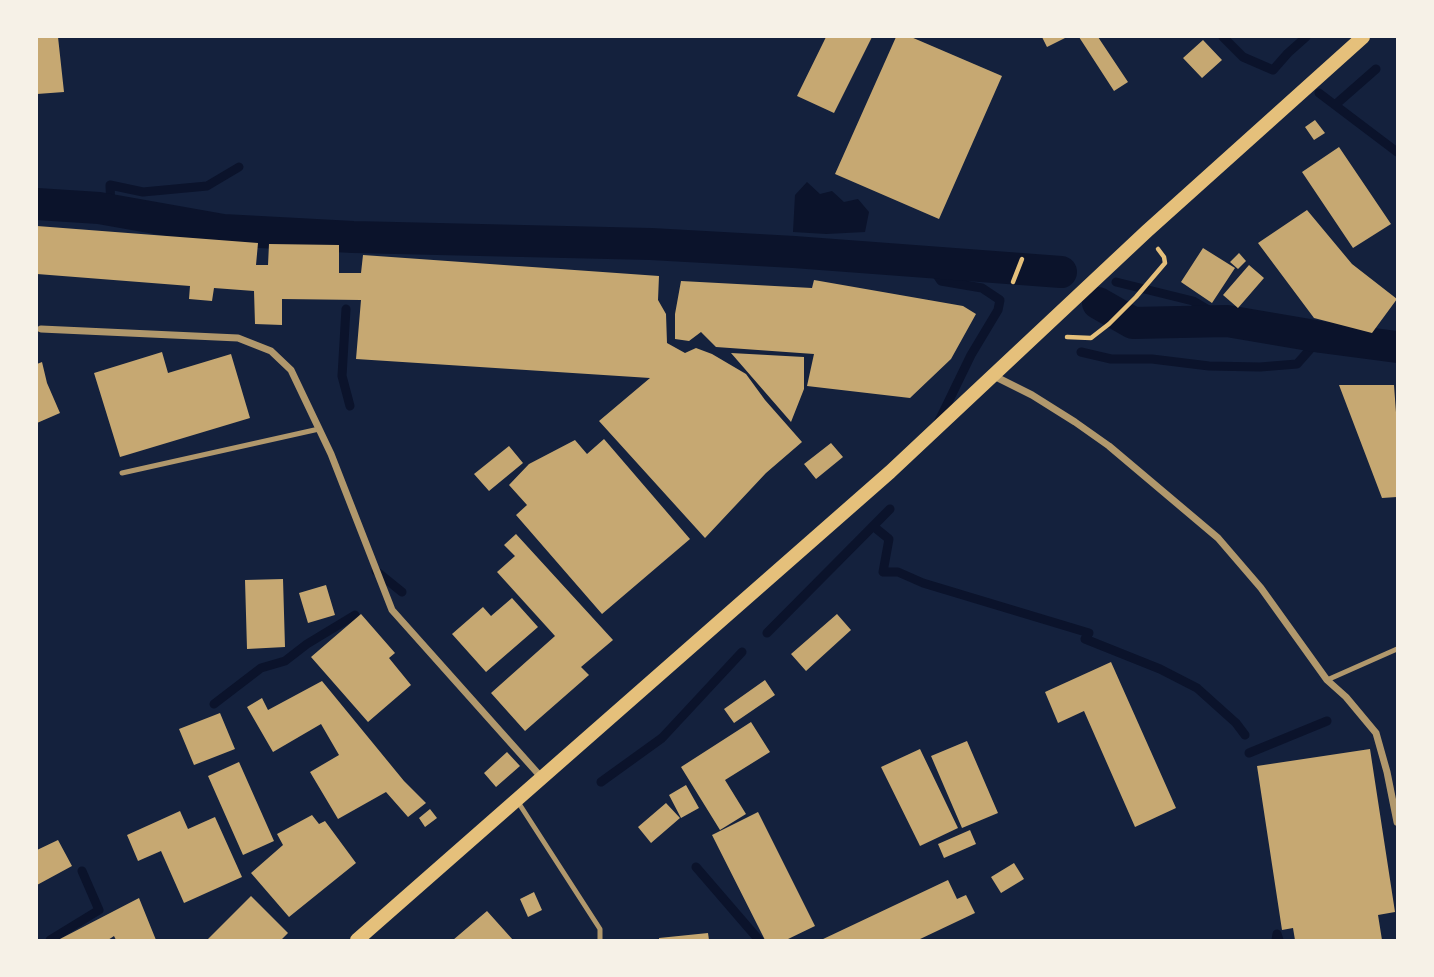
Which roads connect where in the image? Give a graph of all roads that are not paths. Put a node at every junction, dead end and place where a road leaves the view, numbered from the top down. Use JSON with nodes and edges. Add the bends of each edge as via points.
{"nodes":[{"id":1,"x":1363,"y":37,"type":"edge"},
{"id":2,"x":41,"y":329,"type":"dead end"},
{"id":3,"x":993,"y":375,"type":"junction"},
{"id":4,"x":319,"y":429,"type":"junction"},
{"id":5,"x":122,"y":473,"type":"dead end"},
{"id":6,"x":1397,"y":649,"type":"edge"},
{"id":7,"x":1327,"y":680,"type":"junction"},
{"id":8,"x":542,"y":778,"type":"junction"},
{"id":9,"x":517,"y":799,"type":"junction"},
{"id":10,"x":1397,"y":821,"type":"edge"},
{"id":11,"x":357,"y":940,"type":"edge"},
{"id":12,"x":600,"y":940,"type":"edge"}],
"edges":[{"from":1,"to":3,"type":"main road"},
{"from":2,"to":4,"type":"street","via":[[238,338],[271,351],[291,370]]},
{"from":3,"to":7,"type":"street","via":[[1032,394],[1109,446],[1218,538],[1261,588]]},
{"from":3,"to":8,"type":"main road","via":[[881,480]]},
{"from":4,"to":5,"type":"lane"},
{"from":4,"to":8,"type":"street","via":[[391,610]]},
{"from":6,"to":7,"type":"lane"},
{"from":7,"to":10,"type":"street","via":[[1376,733]]},
{"from":8,"to":9,"type":"main road"},
{"from":9,"to":11,"type":"main road"},
{"from":9,"to":12,"type":"lane","via":[[600,929]]}]}
